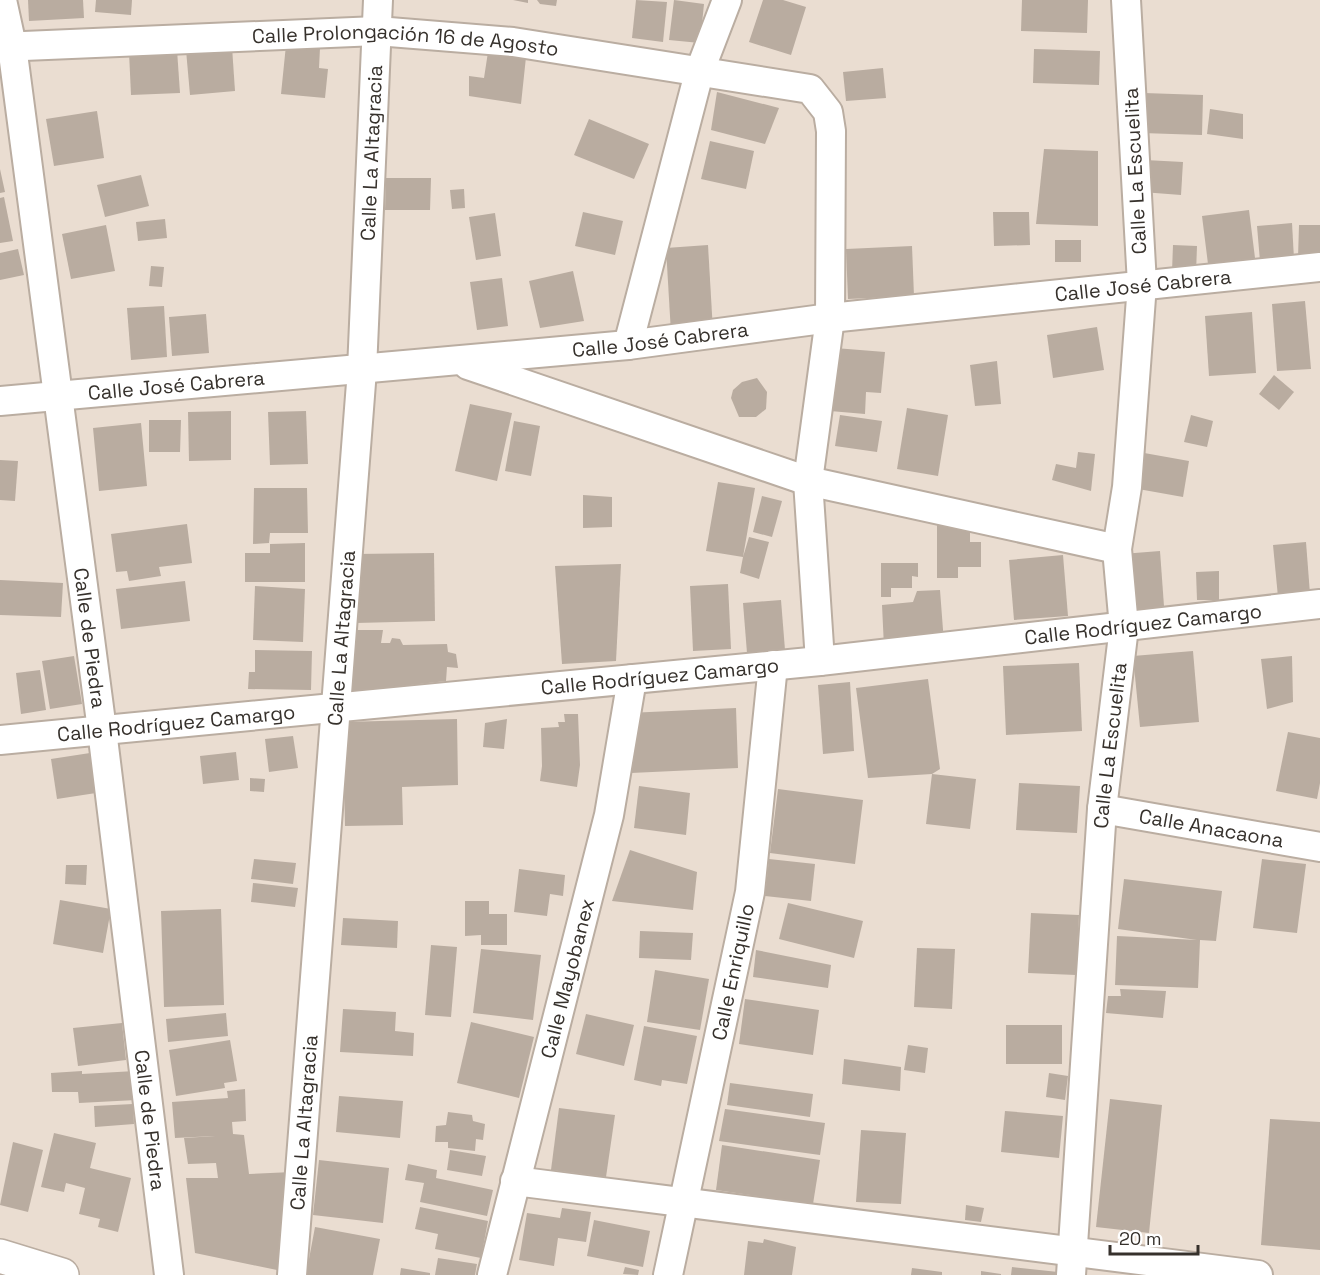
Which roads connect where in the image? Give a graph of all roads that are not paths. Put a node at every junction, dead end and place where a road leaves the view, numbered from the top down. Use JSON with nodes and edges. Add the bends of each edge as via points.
{"nodes":[{"id":1,"x":2,"y":0,"type":"edge"},
{"id":2,"x":378,"y":0,"type":"edge"},
{"id":3,"x":728,"y":0,"type":"edge"},
{"id":4,"x":1126,"y":0,"type":"edge"},
{"id":5,"x":377,"y":31,"type":"junction"},
{"id":6,"x":6,"y":47,"type":"edge"},
{"id":7,"x":699,"y":73,"type":"junction"},
{"id":8,"x":1320,"y":267,"type":"edge"},
{"id":9,"x":1142,"y":284,"type":"junction"},
{"id":10,"x":830,"y":318,"type":"junction"},
{"id":11,"x":628,"y":345,"type":"junction"},
{"id":12,"x":460,"y":362,"type":"junction"},
{"id":13,"x":362,"y":370,"type":"junction"},
{"id":14,"x":58,"y":396,"type":"junction"},
{"id":15,"x":0,"y":401,"type":"edge"},
{"id":16,"x":808,"y":481,"type":"junction"},
{"id":17,"x":1118,"y":549,"type":"junction"},
{"id":18,"x":1320,"y":604,"type":"edge"},
{"id":19,"x":1124,"y":627,"type":"junction"},
{"id":20,"x":820,"y":661,"type":"junction"},
{"id":21,"x":772,"y":665,"type":"junction"},
{"id":22,"x":632,"y":679,"type":"junction"},
{"id":23,"x":338,"y":707,"type":"junction"},
{"id":24,"x":102,"y":730,"type":"junction"},
{"id":25,"x":0,"y":740,"type":"edge"},
{"id":26,"x":1102,"y":809,"type":"junction"},
{"id":27,"x":1320,"y":847,"type":"edge"},
{"id":28,"x":515,"y":1181,"type":"junction"},
{"id":29,"x":684,"y":1203,"type":"junction"},
{"id":30,"x":0,"y":1256,"type":"edge"},
{"id":31,"x":1072,"y":1263,"type":"edge"},
{"id":32,"x":62,"y":1275,"type":"edge"},
{"id":33,"x":169,"y":1275,"type":"edge"},
{"id":34,"x":292,"y":1275,"type":"edge"},
{"id":35,"x":492,"y":1275,"type":"edge"},
{"id":36,"x":668,"y":1275,"type":"edge"},
{"id":37,"x":1258,"y":1275,"type":"edge"}],
"edges":[{"from":1,"to":6,"type":"street","name":"Calle de Piedra"},
{"from":2,"to":5,"type":"street","name":"Calle La Altagracia"},
{"from":3,"to":7,"type":"street"},
{"from":4,"to":9,"type":"street","name":"Calle La Escuelita"},
{"from":5,"to":6,"type":"street","name":"Calle Prolongación 16 de Agosto"},
{"from":5,"to":7,"type":"street","name":"Calle Prolongación 16 de Agosto","via":[[513,42]]},
{"from":5,"to":13,"type":"street","name":"Calle La Altagracia"},
{"from":6,"to":14,"type":"street","name":"Calle de Piedra"},
{"from":7,"to":10,"type":"street","name":"Calle Prolongación 16 de Agosto","via":[[810,89],[828,112]]},
{"from":7,"to":11,"type":"street"},
{"from":8,"to":9,"type":"street","name":"Calle José Cabrera"},
{"from":9,"to":10,"type":"street","name":"Calle José Cabrera"},
{"from":9,"to":17,"type":"street","name":"Calle La Escuelita","via":[[1127,487]]},
{"from":10,"to":11,"type":"street","name":"Calle José Cabrera"},
{"from":10,"to":16,"type":"street"},
{"from":11,"to":12,"type":"street","name":"Calle José Cabrera"},
{"from":12,"to":13,"type":"street","name":"Calle José Cabrera"},
{"from":12,"to":16,"type":"street"},
{"from":13,"to":14,"type":"street","name":"Calle José Cabrera"},
{"from":13,"to":23,"type":"street","name":"Calle La Altagracia"},
{"from":14,"to":15,"type":"street","name":"Calle José Cabrera"},
{"from":14,"to":24,"type":"street","name":"Calle de Piedra"},
{"from":16,"to":17,"type":"street"},
{"from":16,"to":20,"type":"street"},
{"from":17,"to":19,"type":"street","name":"Calle La Escuelita"},
{"from":18,"to":19,"type":"street","name":"Calle Rodríguez Camargo"},
{"from":19,"to":20,"type":"street","name":"Calle Rodríguez Camargo"},
{"from":19,"to":26,"type":"street","name":"Calle La Escuelita"},
{"from":20,"to":21,"type":"street","name":"Calle Rodríguez Camargo"},
{"from":21,"to":22,"type":"street","name":"Calle Rodríguez Camargo"},
{"from":21,"to":29,"type":"street","name":"Calle Enriquillo","via":[[750,892]]},
{"from":22,"to":23,"type":"street","name":"Calle Rodríguez Camargo"},
{"from":22,"to":28,"type":"street","name":"Calle Mayobanex","via":[[609,815]]},
{"from":23,"to":24,"type":"street","name":"Calle Rodríguez Camargo"},
{"from":23,"to":34,"type":"street","name":"Calle La Altagracia"},
{"from":24,"to":25,"type":"street","name":"Calle Rodríguez Camargo"},
{"from":24,"to":33,"type":"street","name":"Calle de Piedra"},
{"from":26,"to":27,"type":"street","name":"Calle Anacaona"},
{"from":26,"to":31,"type":"street","name":"Calle La Escuelita"},
{"from":28,"to":29,"type":"street"},
{"from":28,"to":35,"type":"street","name":"Calle Mayobanex"},
{"from":29,"to":31,"type":"street"},
{"from":29,"to":36,"type":"street","name":"Calle Enriquillo"},
{"from":30,"to":32,"type":"main road"},
{"from":31,"to":37,"type":"street"}]}
